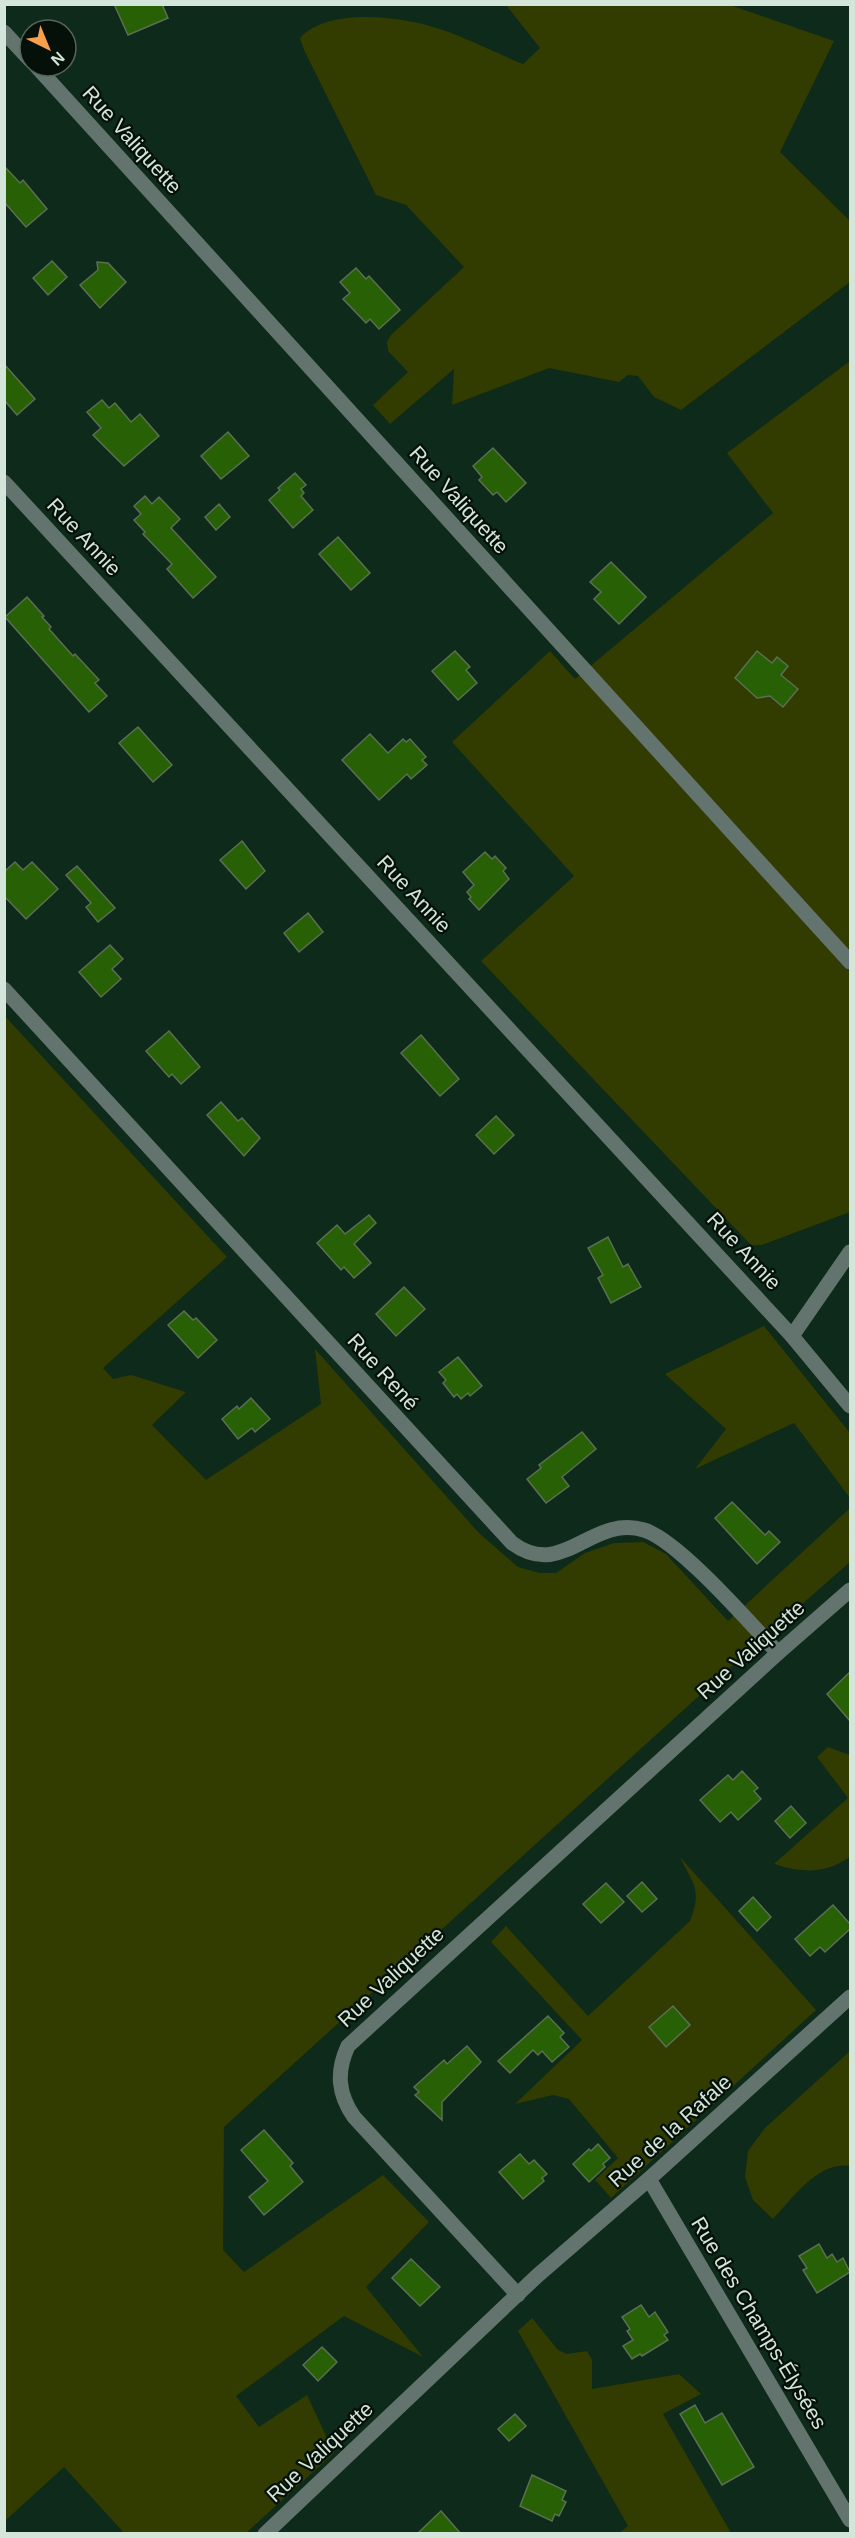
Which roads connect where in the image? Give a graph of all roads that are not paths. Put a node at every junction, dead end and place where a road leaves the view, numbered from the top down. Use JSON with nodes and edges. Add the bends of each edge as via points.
{"nodes":[{"id":1,"x":4,"y":32,"type":"edge"},
{"id":2,"x":18,"y":47,"type":"edge"},
{"id":3,"x":47,"y":78,"type":"edge"},
{"id":4,"x":4,"y":482,"type":"edge"},
{"id":5,"x":850,"y":962,"type":"edge"},
{"id":6,"x":4,"y":989,"type":"edge"},
{"id":7,"x":850,"y":1252,"type":"edge"},
{"id":8,"x":792,"y":1336,"type":"junction"},
{"id":9,"x":850,"y":1406,"type":"edge"},
{"id":10,"x":850,"y":1590,"type":"edge"},
{"id":11,"x":778,"y":1653,"type":"junction"},
{"id":12,"x":850,"y":1997,"type":"edge"},
{"id":13,"x":649,"y":2179,"type":"junction"},
{"id":14,"x":518,"y":2295,"type":"junction"},
{"id":15,"x":850,"y":2520,"type":"edge"},
{"id":16,"x":265,"y":2534,"type":"edge"}],
"edges":[{"from":1,"to":2,"type":"street"},
{"from":3,"to":5,"type":"street","name":"Rue Valiquette"},
{"from":4,"to":8,"type":"street","name":"Rue Annie"},
{"from":6,"to":11,"type":"street","name":"Rue René","via":[[513,1543],[532,1554],[552,1556],[610,1529],[632,1527],[653,1533],[688,1559]]},
{"from":7,"to":8,"type":"street"},
{"from":8,"to":9,"type":"street"},
{"from":10,"to":11,"type":"street","name":"Rue Valiquette"},
{"from":11,"to":14,"type":"street","name":"Rue Valiquette","via":[[359,2034],[343,2057],[340,2089],[346,2107]]},
{"from":12,"to":13,"type":"street","name":"Rue de la Rafale"},
{"from":13,"to":14,"type":"street","name":"Rue de la Rafale"},
{"from":13,"to":15,"type":"street","name":"Rue des Champs-Élysées"},
{"from":14,"to":16,"type":"street","name":"Rue Valiquette"}]}
